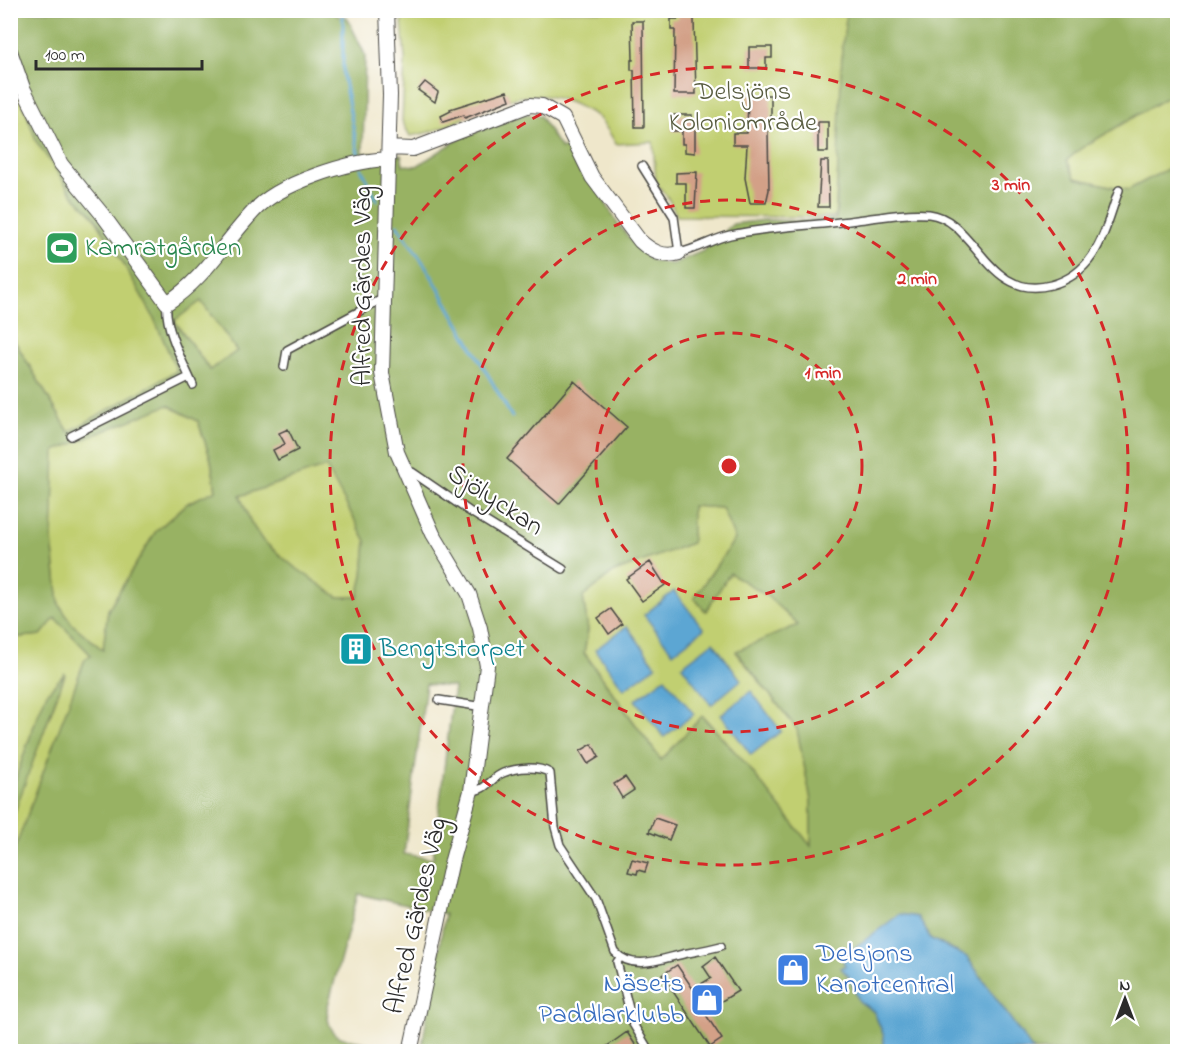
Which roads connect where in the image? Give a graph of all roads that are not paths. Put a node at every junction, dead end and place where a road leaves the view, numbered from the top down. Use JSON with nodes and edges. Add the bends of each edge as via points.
{"nodes":[{"id":1,"x":387,"y":10,"type":"edge"},
{"id":2,"x":10,"y":51,"type":"edge"},
{"id":3,"x":389,"y":153,"type":"junction"},
{"id":4,"x":642,"y":166,"type":"dead end"},
{"id":5,"x":1119,"y":190,"type":"dead end"},
{"id":6,"x":679,"y":253,"type":"junction"},
{"id":7,"x":382,"y":299,"type":"junction"},
{"id":8,"x":167,"y":303,"type":"junction"},
{"id":9,"x":284,"y":368,"type":"dead end"},
{"id":10,"x":189,"y":377,"type":"junction"},
{"id":11,"x":193,"y":385,"type":"dead end"},
{"id":12,"x":71,"y":436,"type":"dead end"},
{"id":13,"x":404,"y":471,"type":"junction"},
{"id":14,"x":563,"y":569,"type":"dead end"},
{"id":15,"x":440,"y":700,"type":"dead end"},
{"id":16,"x":483,"y":707,"type":"junction"},
{"id":17,"x":471,"y":791,"type":"junction"},
{"id":18,"x":721,"y":946,"type":"dead end"},
{"id":19,"x":620,"y":958,"type":"junction"},
{"id":20,"x":410,"y":1052,"type":"edge"},
{"id":21,"x":650,"y":1052,"type":"edge"}],
"edges":[{"from":1,"to":3,"type":"street","name":"Alfred Gärdes Väg"},
{"from":2,"to":8,"type":"street","via":[[23,88],[61,164]]},
{"from":3,"to":6,"type":"street","via":[[413,149],[530,105],[542,106],[563,118],[592,177],[640,241],[664,255]]},
{"from":3,"to":7,"type":"street","name":"Alfred Gärdes Väg"},
{"from":3,"to":8,"type":"street","via":[[282,189],[264,201],[189,288]]},
{"from":4,"to":6,"type":"lane","via":[[674,217]]},
{"from":5,"to":6,"type":"lane","via":[[1094,255],[1071,279],[1044,287],[1016,285],[949,220],[930,214],[885,215],[766,229],[728,235]]},
{"from":7,"to":9,"type":"lane","via":[[287,350]]},
{"from":7,"to":13,"type":"street","name":"Alfred Gärdes Väg","via":[[382,373],[393,436]]},
{"from":8,"to":10,"type":"lane","via":[[168,327]]},
{"from":10,"to":11,"type":"lane"},
{"from":10,"to":12,"type":"lane"},
{"from":13,"to":14,"type":"lane","name":"Sjölyckan","via":[[412,472]]},
{"from":13,"to":16,"type":"street","name":"Alfred Gärdes Väg","via":[[433,534],[469,594],[487,666]]},
{"from":15,"to":16,"type":"lane"},
{"from":16,"to":17,"type":"street","name":"Alfred Gärdes Väg"},
{"from":17,"to":19,"type":"lane","name":"Alfred Gärdes Väg","via":[[480,791],[502,773],[542,768],[550,773],[560,845],[596,899]]},
{"from":17,"to":20,"type":"street","name":"Alfred Gärdes Väg"},
{"from":18,"to":19,"type":"lane","via":[[657,961],[639,963]]},
{"from":19,"to":21,"type":"lane","name":"Alfred Gärdes Väg","via":[[617,962],[633,1024]]}]}
